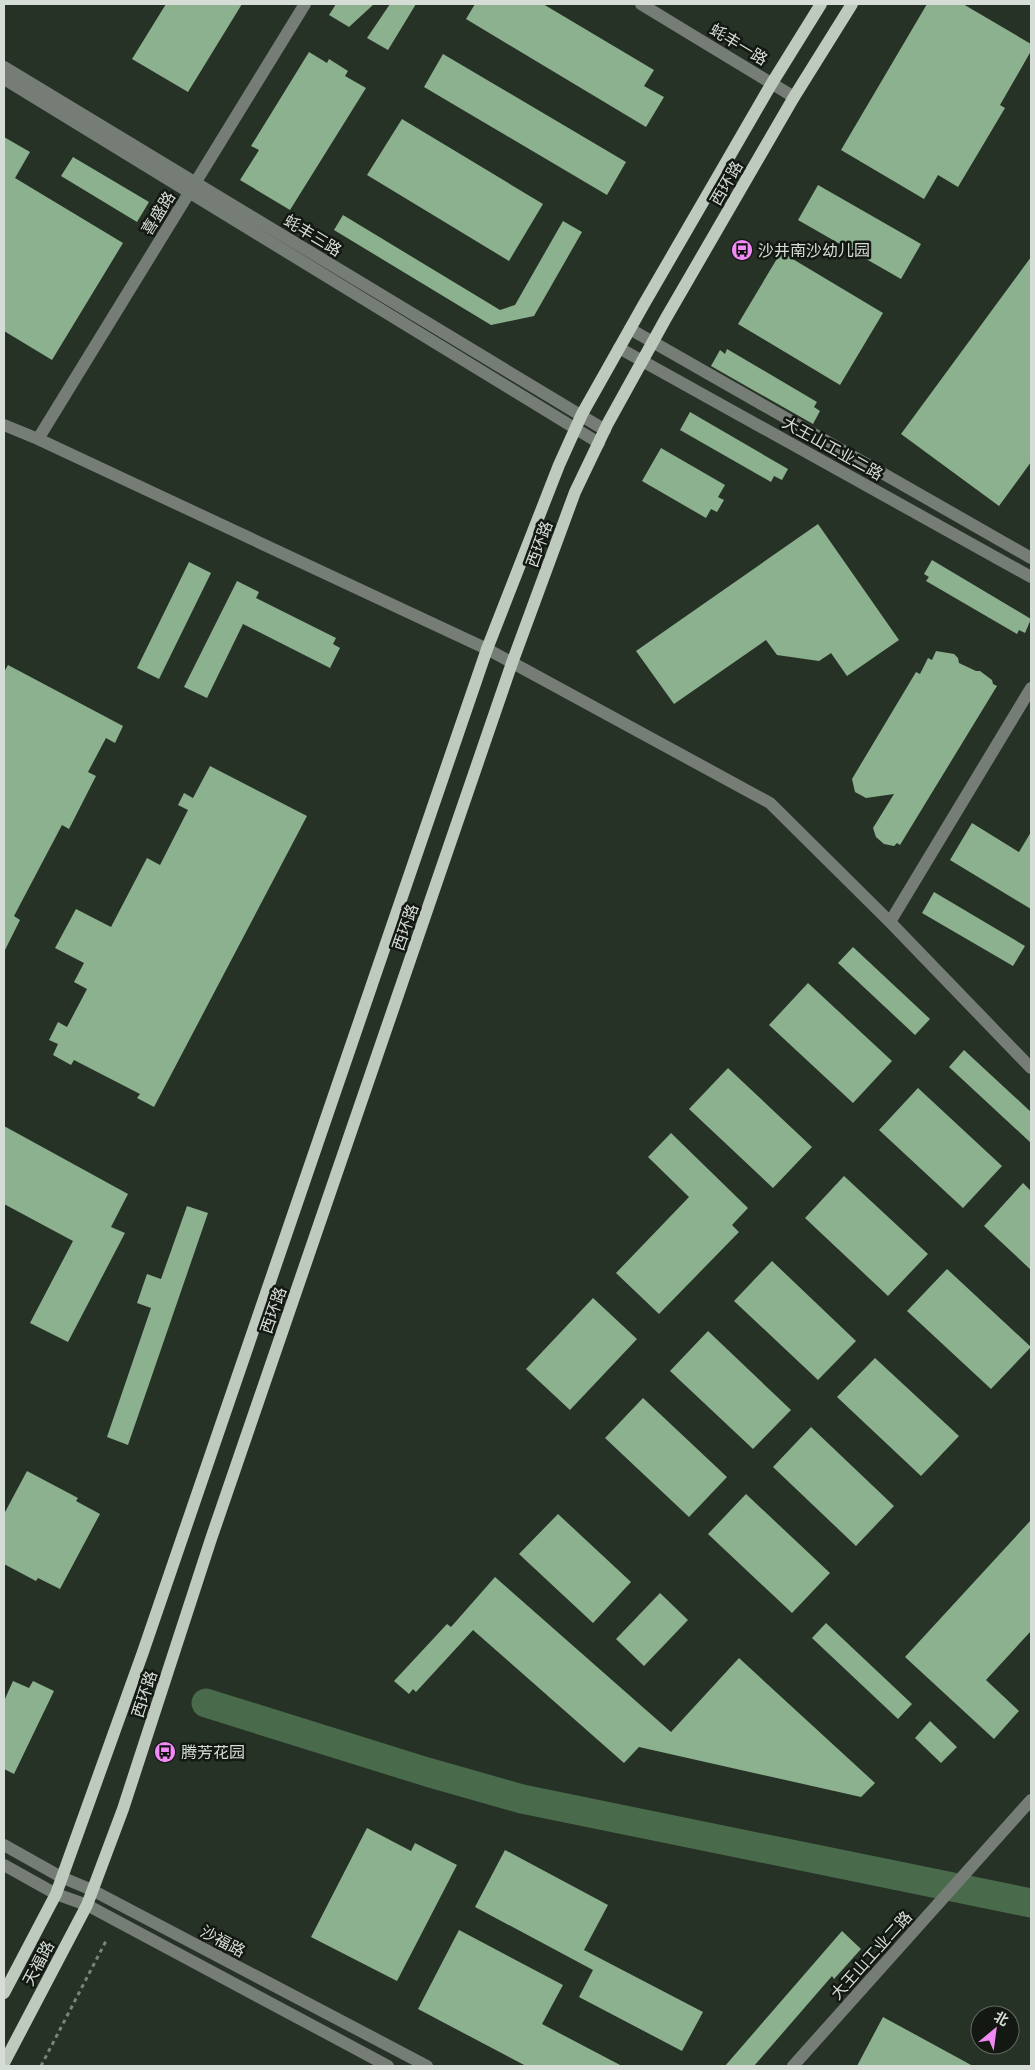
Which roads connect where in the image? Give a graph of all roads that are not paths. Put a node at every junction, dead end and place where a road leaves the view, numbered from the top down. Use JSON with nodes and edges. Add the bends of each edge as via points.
{"nodes":[{"id":1,"x":306,"y":4,"type":"edge"},
{"id":2,"x":641,"y":4,"type":"edge"},
{"id":3,"x":821,"y":4,"type":"edge"},
{"id":4,"x":852,"y":4,"type":"edge"},
{"id":5,"x":4,"y":67,"type":"edge"},
{"id":6,"x":4,"y":79,"type":"edge"},
{"id":7,"x":772,"y":83,"type":"junction"},
{"id":8,"x":794,"y":97,"type":"junction"},
{"id":9,"x":192,"y":188,"type":"junction"},
{"id":10,"x":630,"y":329,"type":"junction"},
{"id":11,"x":653,"y":342,"type":"junction"},
{"id":12,"x":619,"y":348,"type":"junction"},
{"id":13,"x":643,"y":360,"type":"junction"},
{"id":14,"x":581,"y":416,"type":"junction"},
{"id":15,"x":4,"y":425,"type":"edge"},
{"id":16,"x":575,"y":429,"type":"junction"},
{"id":17,"x":604,"y":430,"type":"junction"},
{"id":18,"x":38,"y":439,"type":"junction"},
{"id":19,"x":598,"y":443,"type":"junction"},
{"id":20,"x":1031,"y":558,"type":"edge"},
{"id":21,"x":1031,"y":577,"type":"edge"},
{"id":22,"x":488,"y":649,"type":"junction"},
{"id":23,"x":512,"y":663,"type":"junction"},
{"id":24,"x":1031,"y":688,"type":"edge"},
{"id":25,"x":890,"y":922,"type":"junction"},
{"id":26,"x":1031,"y":1068,"type":"edge"},
{"id":27,"x":1031,"y":1800,"type":"edge"},
{"id":28,"x":4,"y":1845,"type":"edge"},
{"id":29,"x":4,"y":1865,"type":"edge"},
{"id":30,"x":61,"y":1878,"type":"junction"},
{"id":31,"x":92,"y":1890,"type":"junction"},
{"id":32,"x":56,"y":1894,"type":"junction"},
{"id":33,"x":87,"y":1905,"type":"junction"},
{"id":34,"x":4,"y":1993,"type":"edge"},
{"id":35,"x":4,"y":2062,"type":"edge"},
{"id":36,"x":388,"y":2066,"type":"edge"},
{"id":37,"x":427,"y":2066,"type":"edge"},
{"id":38,"x":793,"y":2066,"type":"edge"}],
"edges":[{"from":1,"to":9,"type":"street","name":"喜盛路"},
{"from":2,"to":7,"type":"street","name":"蚝丰一路"},
{"from":3,"to":7,"type":"main road","name":"西环路"},
{"from":4,"to":8,"type":"main road","name":"西环路"},
{"from":5,"to":9,"type":"street","name":"蚝丰三路"},
{"from":6,"to":9,"type":"street","name":"蚝丰三路"},
{"from":7,"to":8,"type":"street","name":"蚝丰一路"},
{"from":7,"to":10,"type":"main road","name":"西环路"},
{"from":8,"to":11,"type":"main road","name":"西环路"},
{"from":9,"to":14,"type":"street","name":"蚝丰三路"},
{"from":9,"to":16,"type":"street","name":"蚝丰三路"},
{"from":9,"to":18,"type":"street","name":"喜盛路"},
{"from":10,"to":11,"type":"street","name":"大王山工业二路"},
{"from":10,"to":12,"type":"main road","name":"西环路"},
{"from":11,"to":13,"type":"main road","name":"西环路"},
{"from":11,"to":20,"type":"street","name":"大王山工业二路"},
{"from":12,"to":13,"type":"street","name":"大王山工业二路"},
{"from":12,"to":14,"type":"main road","name":"西环路"},
{"from":13,"to":17,"type":"main road","name":"西环路"},
{"from":13,"to":21,"type":"street","name":"大王山工业二路"},
{"from":14,"to":16,"type":"main road","name":"西环路"},
{"from":14,"to":17,"type":"street","name":"蚝丰三路"},
{"from":15,"to":18,"type":"street"},
{"from":16,"to":19,"type":"street","name":"蚝丰三路"},
{"from":16,"to":22,"type":"main road","name":"西环路"},
{"from":17,"to":19,"type":"main road","name":"西环路"},
{"from":18,"to":22,"type":"street"},
{"from":19,"to":23,"type":"main road","name":"西环路","via":[[575,492]]},
{"from":22,"to":23,"type":"street"},
{"from":22,"to":30,"type":"main road","name":"西环路","via":[[143,1652]]},
{"from":23,"to":25,"type":"street","via":[[770,802]]},
{"from":23,"to":31,"type":"main road","name":"西环路","via":[[214,1530],[126,1800]]},
{"from":24,"to":25,"type":"street"},
{"from":25,"to":26,"type":"street"},
{"from":27,"to":38,"type":"street","name":"大王山工业二路"},
{"from":28,"to":30,"type":"street","name":"沙福路"},
{"from":29,"to":32,"type":"street","name":"沙福路"},
{"from":30,"to":31,"type":"street","name":"沙福路"},
{"from":30,"to":32,"type":"main road","name":"西环路"},
{"from":31,"to":33,"type":"main road","name":"西环路"},
{"from":31,"to":37,"type":"street","name":"沙福路"},
{"from":32,"to":33,"type":"street","name":"沙福路"},
{"from":32,"to":34,"type":"main road","name":"天福路"},
{"from":33,"to":35,"type":"main road","name":"天福路"},
{"from":33,"to":36,"type":"street","name":"沙福路"}]}
